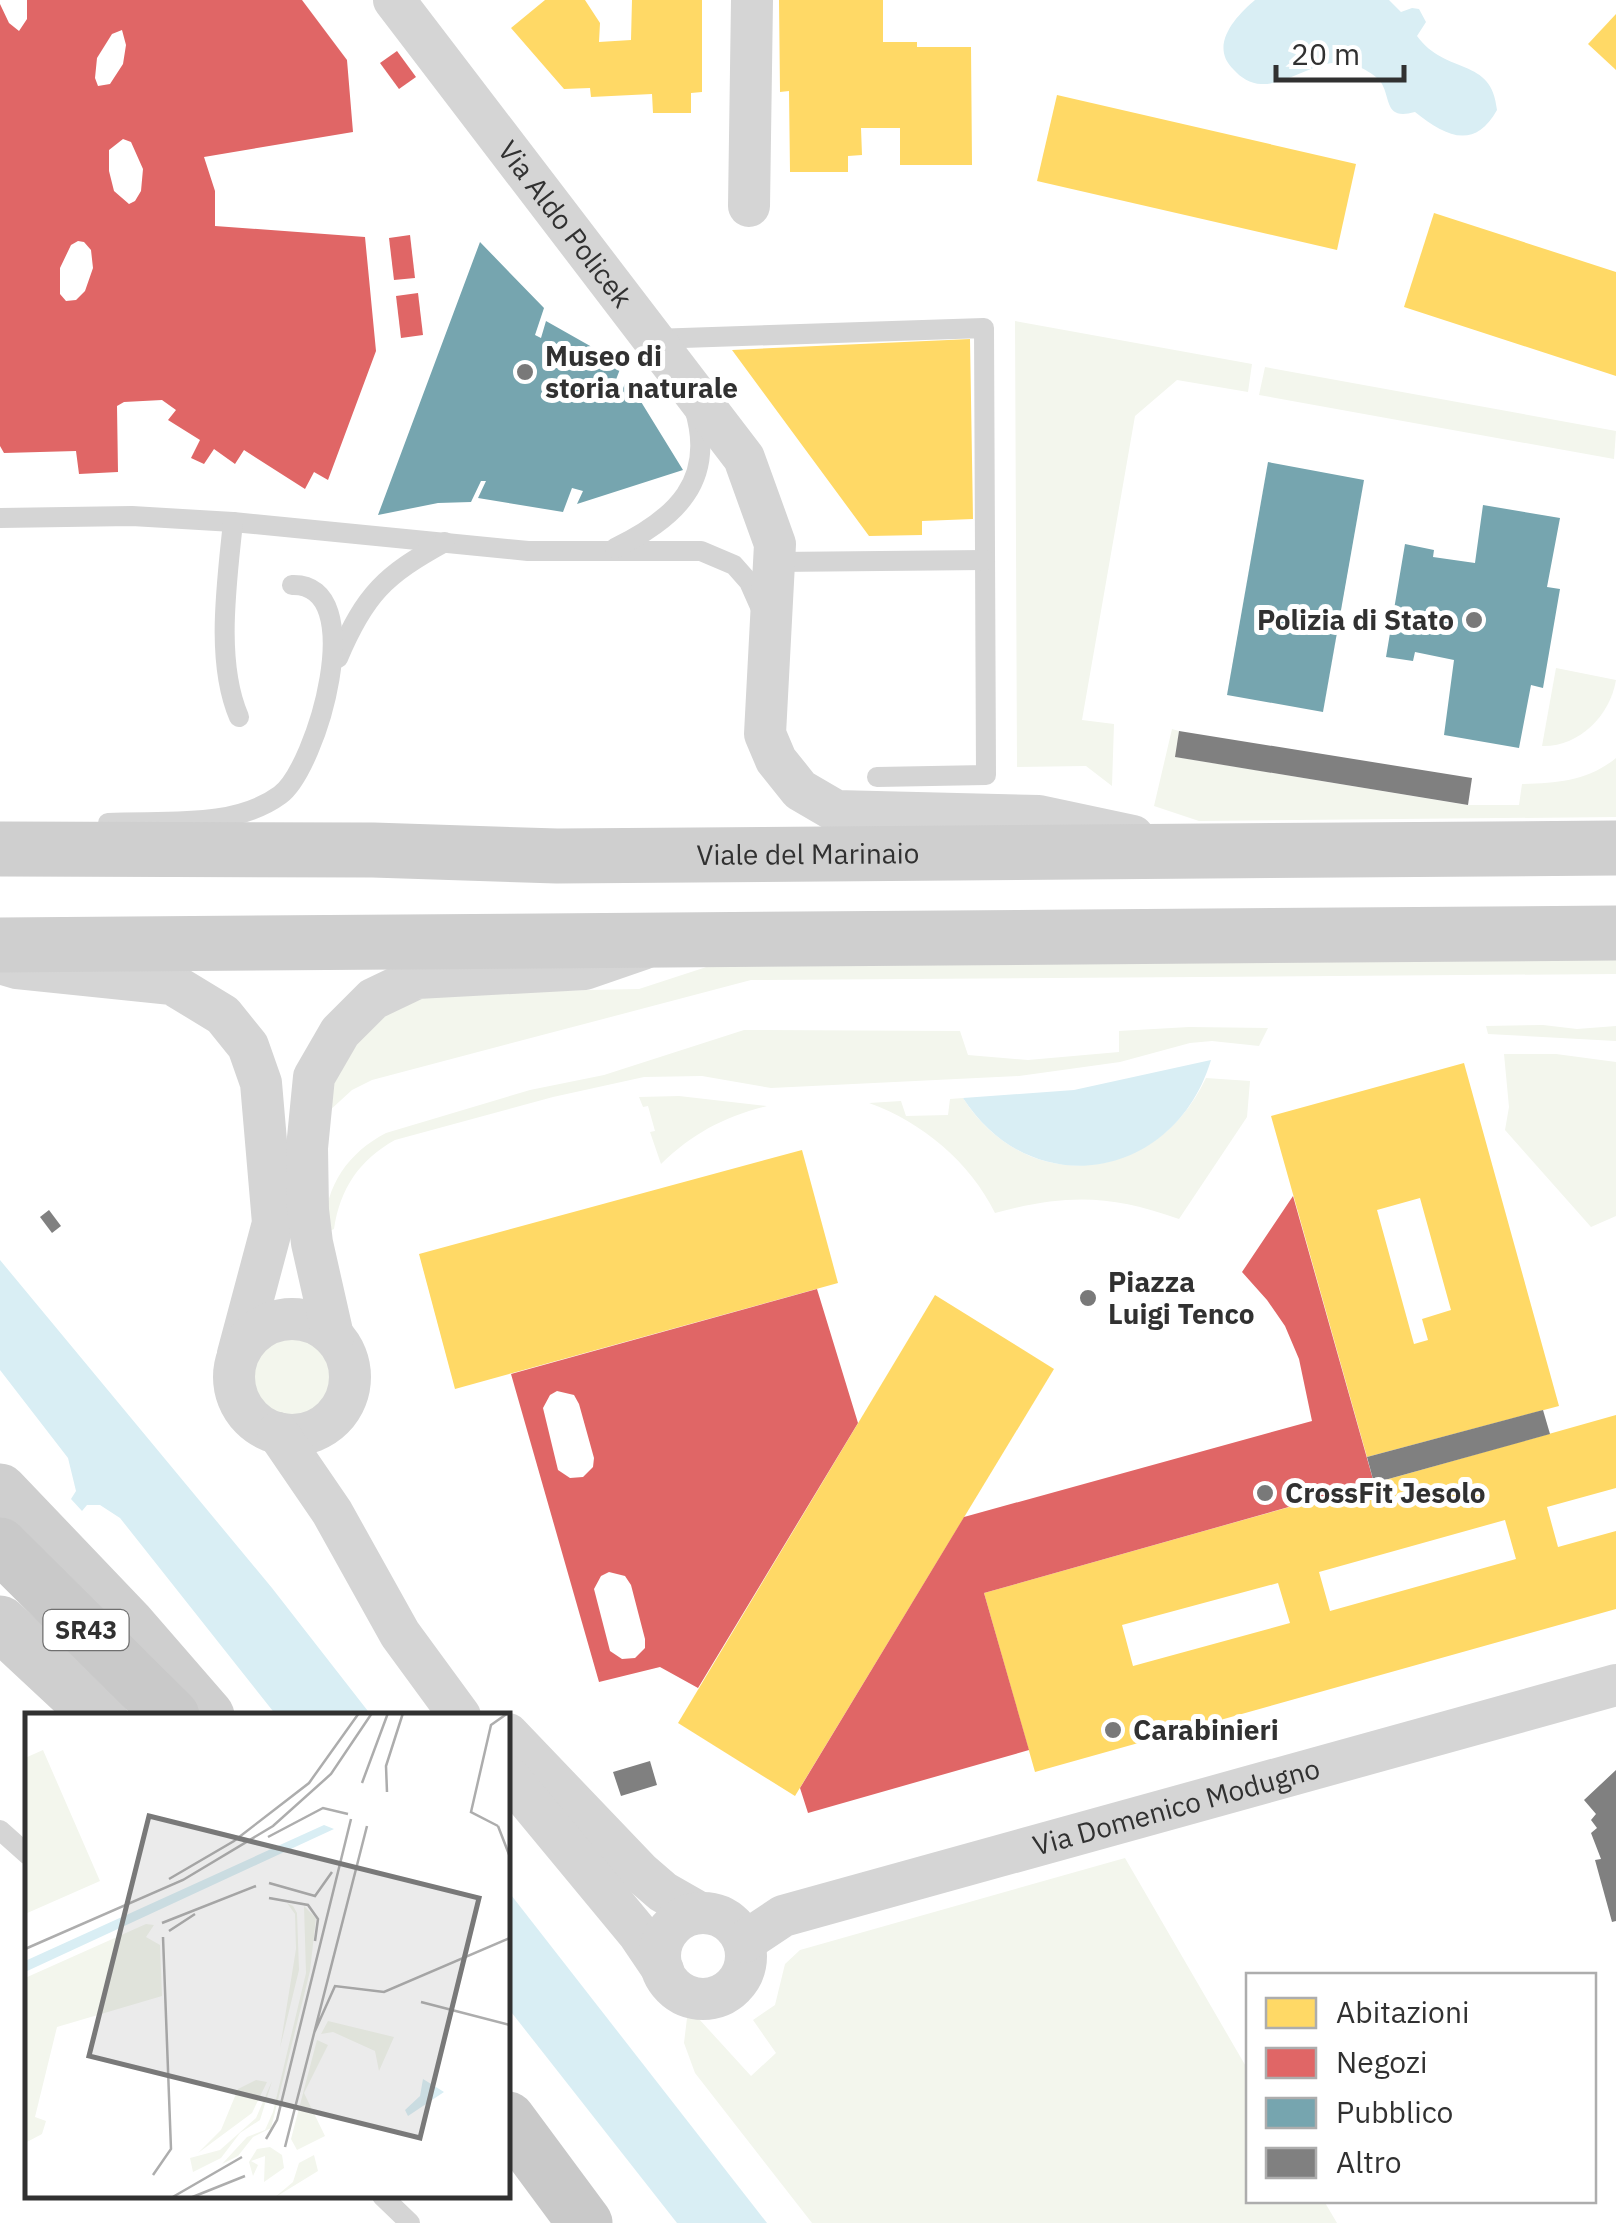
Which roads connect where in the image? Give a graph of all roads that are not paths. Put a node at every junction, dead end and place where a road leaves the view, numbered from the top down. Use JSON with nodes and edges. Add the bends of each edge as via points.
{"nodes":[{"id":1,"x":394,"y":0,"type":"edge"},
{"id":2,"x":752,"y":0,"type":"edge"},
{"id":3,"x":748,"y":206,"type":"dead end"},
{"id":4,"x":654,"y":339,"type":"junction"},
{"id":5,"x":682,"y":378,"type":"junction"},
{"id":6,"x":0,"y":518,"type":"edge"},
{"id":7,"x":233,"y":522,"type":"junction"},
{"id":8,"x":445,"y":542,"type":"junction"},
{"id":9,"x":611,"y":550,"type":"junction"},
{"id":10,"x":985,"y":560,"type":"junction"},
{"id":11,"x":776,"y":562,"type":"junction"},
{"id":12,"x":292,"y":584,"type":"dead end"},
{"id":13,"x":769,"y":640,"type":"junction"},
{"id":14,"x":331,"y":673,"type":"junction"},
{"id":15,"x":238,"y":718,"type":"dead end"},
{"id":16,"x":878,"y":778,"type":"dead end"},
{"id":17,"x":9,"y":848,"type":"edge"},
{"id":18,"x":1616,"y":848,"type":"edge"},
{"id":19,"x":1212,"y":853,"type":"junction"},
{"id":20,"x":1616,"y":934,"type":"edge"},
{"id":21,"x":671,"y":940,"type":"junction"},
{"id":22,"x":0,"y":945,"type":"edge"},
{"id":23,"x":0,"y":963,"type":"edge"},
{"id":24,"x":333,"y":1336,"type":"junction"},
{"id":25,"x":238,"y":1354,"type":"junction"},
{"id":26,"x":330,"y":1421,"type":"junction"},
{"id":27,"x":278,"y":1433,"type":"junction"},
{"id":28,"x":0,"y":1491,"type":"edge"},
{"id":29,"x":332,"y":1512,"type":"junction"},
{"id":30,"x":0,"y":1544,"type":"edge"},
{"id":31,"x":0,"y":1623,"type":"edge"},
{"id":32,"x":400,"y":1634,"type":"junction"},
{"id":33,"x":1616,"y":1686,"type":"edge"},
{"id":34,"x":97,"y":1713,"type":"edge"},
{"id":35,"x":169,"y":1713,"type":"edge"},
{"id":36,"x":204,"y":1713,"type":"edge"},
{"id":37,"x":458,"y":1713,"type":"edge"},
{"id":38,"x":487,"y":1713,"type":"edge"},
{"id":39,"x":510,"y":1736,"type":"edge"},
{"id":40,"x":510,"y":1778,"type":"edge"},
{"id":41,"x":0,"y":1830,"type":"edge"},
{"id":42,"x":25,"y":1852,"type":"edge"},
{"id":43,"x":698,"y":1912,"type":"junction"},
{"id":44,"x":744,"y":1942,"type":"junction"},
{"id":45,"x":662,"y":1970,"type":"junction"},
{"id":46,"x":510,"y":2122,"type":"edge"},
{"id":47,"x":510,"y":2155,"type":"edge"},
{"id":48,"x":384,"y":2198,"type":"edge"},
{"id":49,"x":410,"y":2223,"type":"edge"},
{"id":50,"x":582,"y":2223,"type":"edge"}],
"edges":[{"from":1,"to":4,"type":"street","name":"Via Aldo Policek"},
{"from":2,"to":3,"type":"street"},
{"from":4,"to":5,"type":"street","name":"Via Aldo Policek"},
{"from":4,"to":10,"type":"lane","via":[[984,328]]},
{"from":5,"to":9,"type":"lane","via":[[700,436],[684,503],[653,530]]},
{"from":5,"to":11,"type":"street","name":"Via Aldo Policek","via":[[744,458]]},
{"from":6,"to":7,"type":"lane"},
{"from":7,"to":8,"type":"lane"},
{"from":7,"to":15,"type":"lane","via":[[225,665]]},
{"from":8,"to":9,"type":"lane"},
{"from":8,"to":14,"type":"lane","via":[[402,566],[369,597]]},
{"from":9,"to":13,"type":"lane","via":[[701,550],[734,565],[759,598]]},
{"from":10,"to":11,"type":"lane"},
{"from":10,"to":16,"type":"lane","via":[[986,775]]},
{"from":11,"to":13,"type":"street","name":"Via Aldo Policek"},
{"from":12,"to":14,"type":"lane","via":[[312,588],[326,605],[334,643]]},
{"from":13,"to":19,"type":"street","name":"Via Aldo Policek","via":[[765,734],[787,776],[836,811],[1039,816]]},
{"from":14,"to":17,"type":"lane","via":[[298,776],[271,801],[222,817],[86,827]]},
{"from":17,"to":19,"type":"street","name":"Viale del Marinaio","via":[[557,856]]},
{"from":18,"to":19,"type":"street","name":"Viale del Marinaio"},
{"from":20,"to":21,"type":"street"},
{"from":21,"to":22,"type":"street"},
{"from":21,"to":24,"type":"street","via":[[585,969],[417,978],[373,999],[340,1032],[314,1077],[307,1148],[312,1243]]},
{"from":23,"to":25,"type":"street","via":[[172,984],[223,1015],[248,1046],[262,1082],[273,1224]]},
{"from":24,"to":25,"type":"street","via":[[318,1324],[281,1319],[249,1337]]},
{"from":24,"to":26,"type":"street","via":[[348,1356],[349,1388]]},
{"from":25,"to":27,"type":"street","via":[[234,1387],[240,1403],[262,1427]]},
{"from":26,"to":27,"type":"street","via":[[296,1435]]},
{"from":26,"to":29,"type":"street"},
{"from":27,"to":29,"type":"street"},
{"from":28,"to":36,"type":"street"},
{"from":29,"to":32,"type":"street"},
{"from":30,"to":35,"type":"main road","number":"SR43"},
{"from":31,"to":34,"type":"street"},
{"from":32,"to":37,"type":"street"},
{"from":32,"to":38,"type":"street"},
{"from":33,"to":44,"type":"street","name":"Via Domenico Modugno","via":[[783,1916]]},
{"from":39,"to":43,"type":"street","via":[[640,1873]]},
{"from":40,"to":45,"type":"street"},
{"from":41,"to":42,"type":"lane"},
{"from":43,"to":44,"type":"street","via":[[726,1919]]},
{"from":43,"to":45,"type":"street","via":[[666,1933]]},
{"from":44,"to":45,"type":"street","via":[[744,1972],[724,1994],[681,1993]]},
{"from":46,"to":50,"type":"main road"},
{"from":47,"to":50,"type":"street"},
{"from":48,"to":49,"type":"lane"}]}
